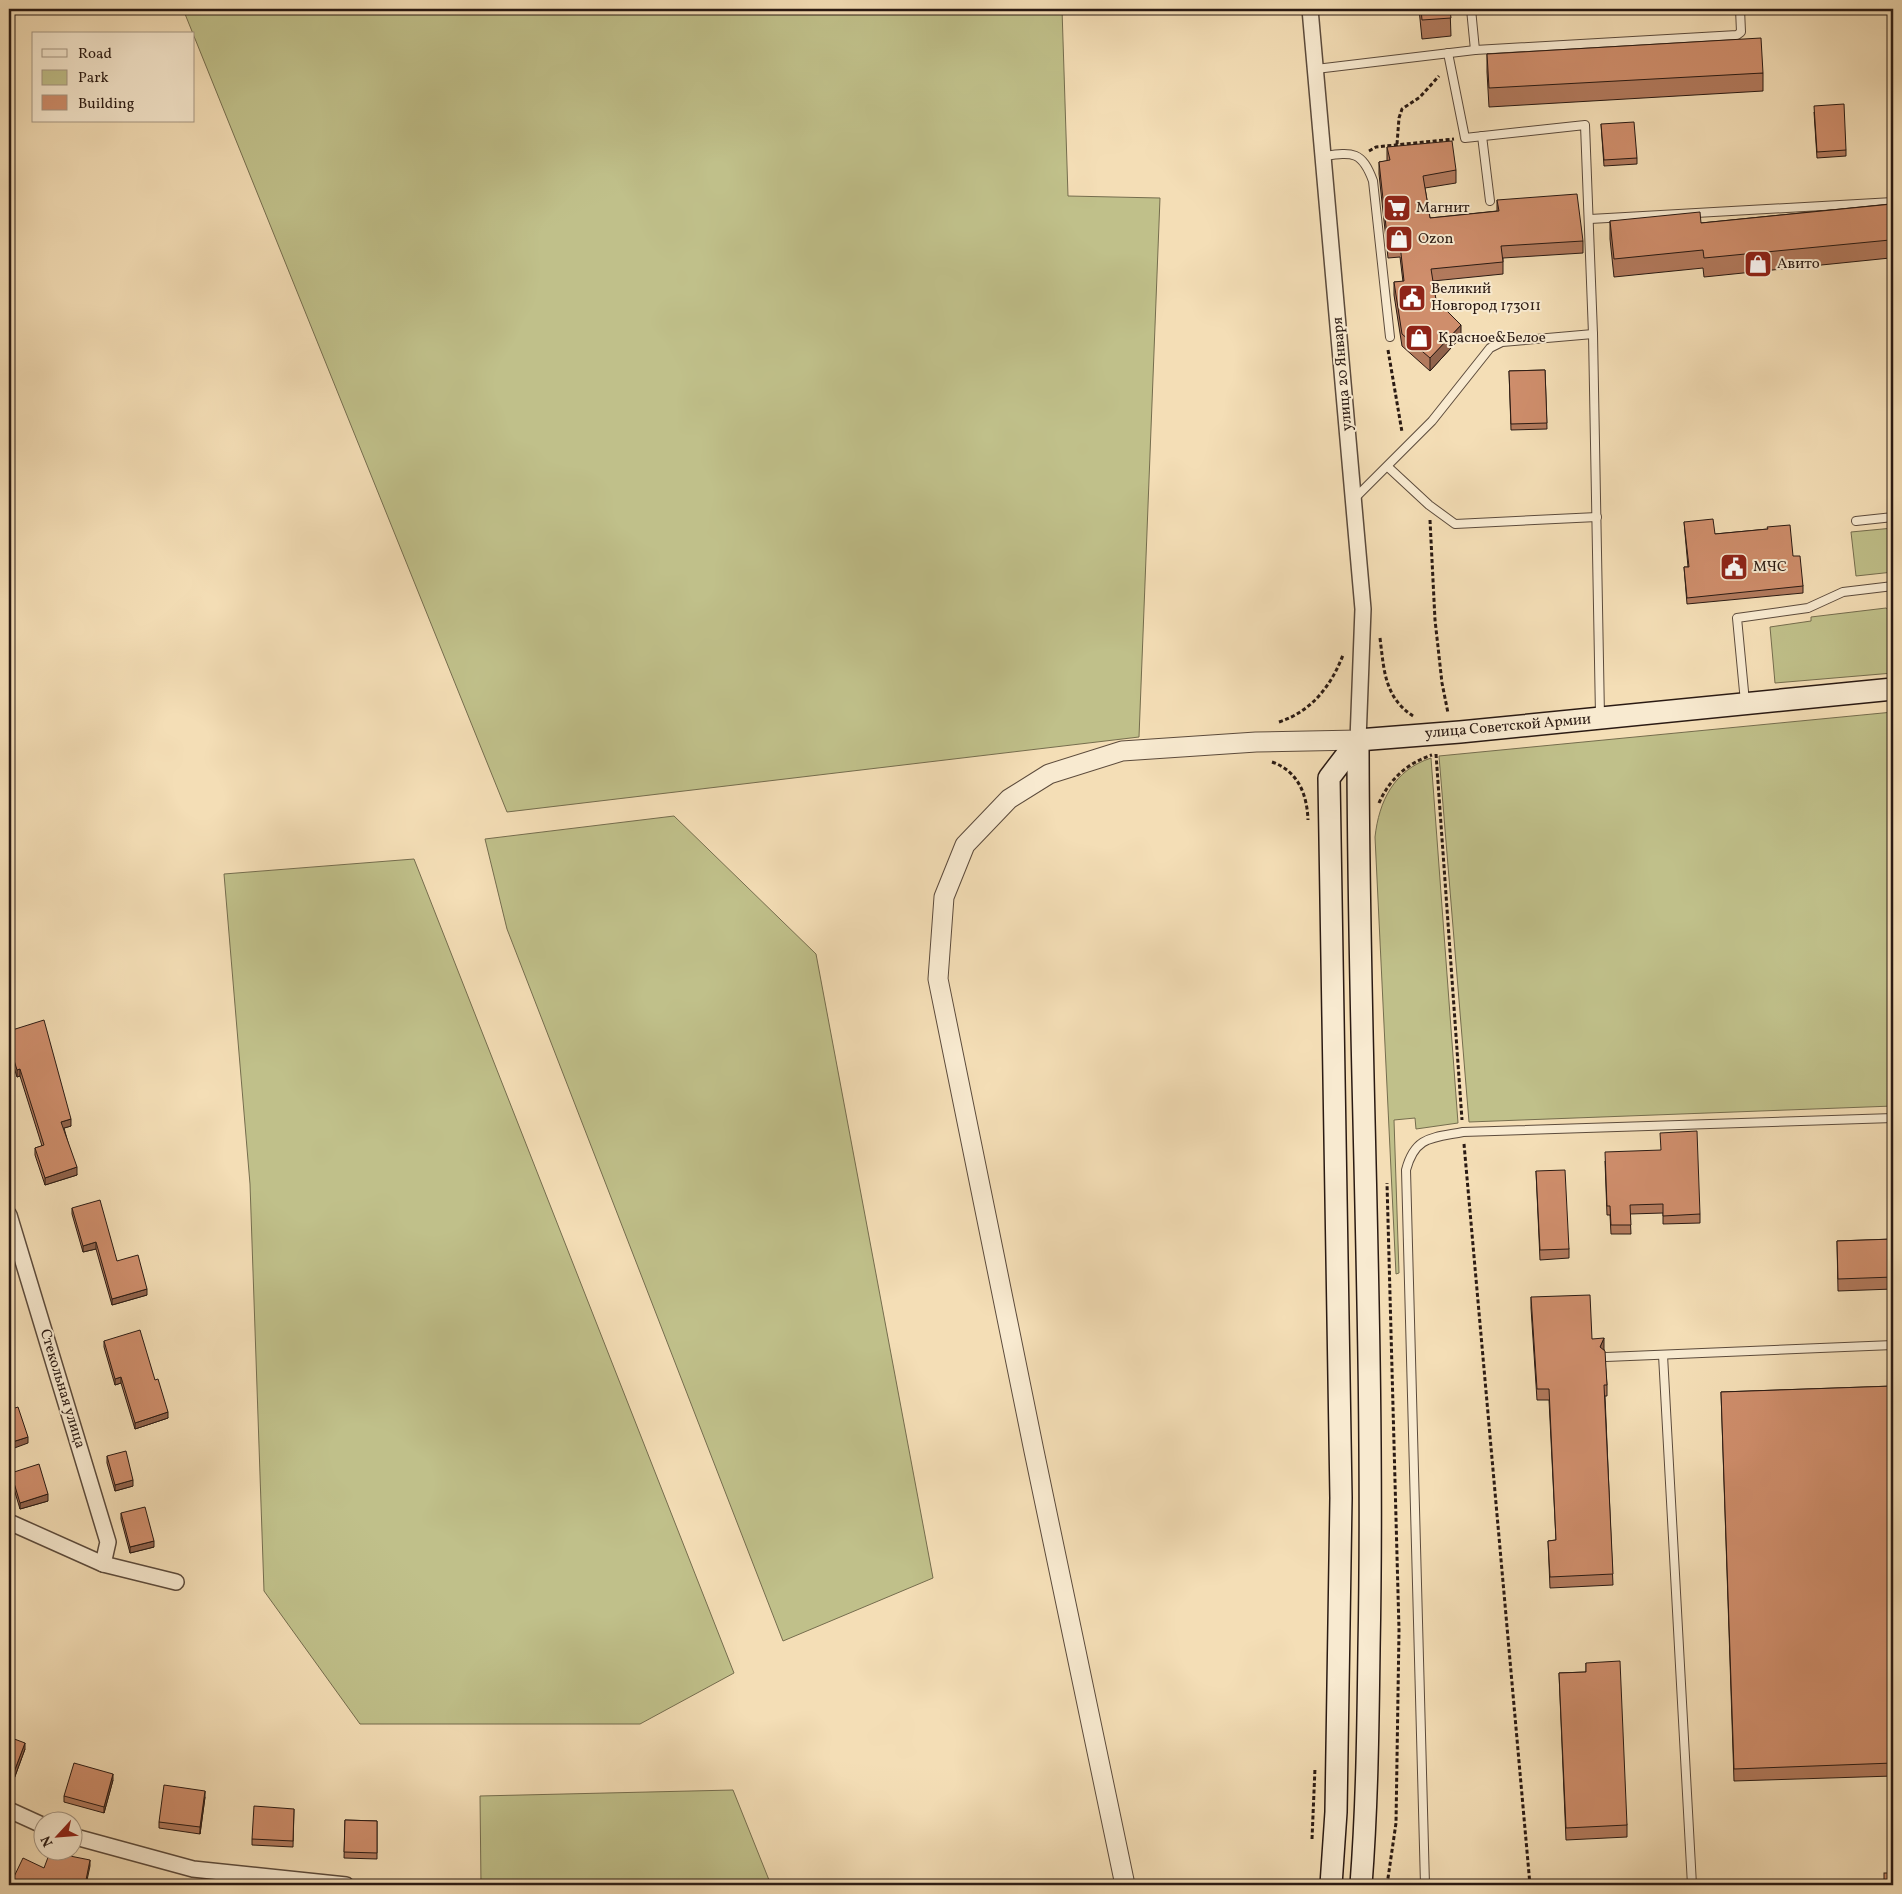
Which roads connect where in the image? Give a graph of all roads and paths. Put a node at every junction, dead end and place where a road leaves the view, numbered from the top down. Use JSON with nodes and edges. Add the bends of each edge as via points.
{"nodes":[{"id":1,"x":1310,"y":9,"type":"edge"},
{"id":2,"x":1472,"y":9,"type":"edge"},
{"id":3,"x":1740,"y":9,"type":"edge"},
{"id":4,"x":1475,"y":50,"type":"junction"},
{"id":5,"x":1448,"y":53,"type":"junction"},
{"id":6,"x":1316,"y":69,"type":"junction"},
{"id":7,"x":1482,"y":136,"type":"junction"},
{"id":8,"x":1465,"y":138,"type":"junction"},
{"id":9,"x":1397,"y":144,"type":"junction"},
{"id":10,"x":1324,"y":156,"type":"junction"},
{"id":11,"x":1361,"y":158,"type":"junction"},
{"id":12,"x":1490,"y":201,"type":"dead end"},
{"id":13,"x":1893,"y":202,"type":"edge"},
{"id":14,"x":1590,"y":218,"type":"junction"},
{"id":15,"x":1593,"y":334,"type":"junction"},
{"id":16,"x":1390,"y":337,"type":"joint"},
{"id":17,"x":1405,"y":449,"type":"junction"},
{"id":18,"x":1388,"y":466,"type":"junction"},
{"id":19,"x":1354,"y":499,"type":"junction"},
{"id":20,"x":1429,"y":505,"type":"junction"},
{"id":21,"x":1597,"y":517,"type":"junction"},
{"id":22,"x":1893,"y":517,"type":"edge"},
{"id":23,"x":1856,"y":521,"type":"dead end"},
{"id":24,"x":1893,"y":586,"type":"edge"},
{"id":25,"x":1893,"y":689,"type":"edge"},
{"id":26,"x":1745,"y":704,"type":"junction"},
{"id":27,"x":1600,"y":718,"type":"junction"},
{"id":28,"x":1452,"y":720,"type":"dead end"},
{"id":29,"x":1358,"y":740,"type":"junction"},
{"id":30,"x":1444,"y":751,"type":"dead end"},
{"id":31,"x":1436,"y":754,"type":"junction"},
{"id":32,"x":1376,"y":810,"type":"dead end"},
{"id":33,"x":1893,"y":1118,"type":"edge"},
{"id":34,"x":1463,"y":1132,"type":"junction"},
{"id":35,"x":1387,"y":1180,"type":"dead end"},
{"id":36,"x":9,"y":1215,"type":"edge"},
{"id":37,"x":1893,"y":1344,"type":"edge"},
{"id":38,"x":1663,"y":1354,"type":"junction"},
{"id":39,"x":1606,"y":1357,"type":"edge"},
{"id":40,"x":9,"y":1522,"type":"edge"},
{"id":41,"x":103,"y":1564,"type":"junction"},
{"id":42,"x":176,"y":1582,"type":"dead end"},
{"id":43,"x":9,"y":1810,"type":"edge"},
{"id":44,"x":32,"y":1820,"type":"edge"},
{"id":45,"x":82,"y":1839,"type":"edge"},
{"id":46,"x":346,"y":1885,"type":"edge"},
{"id":47,"x":1125,"y":1885,"type":"edge"},
{"id":48,"x":1331,"y":1885,"type":"edge"},
{"id":49,"x":1361,"y":1885,"type":"edge"},
{"id":50,"x":1387,"y":1885,"type":"edge"},
{"id":51,"x":1425,"y":1885,"type":"edge"},
{"id":52,"x":1530,"y":1885,"type":"edge"},
{"id":53,"x":1692,"y":1885,"type":"edge"}],
"edges":[{"from":1,"to":6,"type":"street","name":"улица 20 Января"},
{"from":2,"to":4,"type":"lane"},
{"from":3,"to":4,"type":"lane","via":[[1741,32],[1737,35]]},
{"from":4,"to":5,"type":"lane"},
{"from":5,"to":6,"type":"lane"},
{"from":5,"to":8,"type":"lane"},
{"from":5,"to":9,"type":"path","via":[[1441,73],[1420,97],[1402,109],[1398,118]]},
{"from":6,"to":10,"type":"street","name":"улица 20 Января"},
{"from":7,"to":8,"type":"lane"},
{"from":7,"to":12,"type":"lane"},
{"from":7,"to":14,"type":"lane","via":[[1585,124]]},
{"from":8,"to":9,"type":"path"},
{"from":9,"to":11,"type":"path","via":[[1376,146]]},
{"from":10,"to":11,"type":"lane","via":[[1350,152]]},
{"from":10,"to":19,"type":"street","name":"улица 20 Января"},
{"from":11,"to":16,"type":"lane","via":[[1373,181]]},
{"from":13,"to":14,"type":"lane"},
{"from":14,"to":15,"type":"lane"},
{"from":15,"to":17,"type":"lane","via":[[1502,342],[1490,348],[1432,421]]},
{"from":15,"to":21,"type":"lane"},
{"from":16,"to":17,"type":"path","via":[[1388,350]]},
{"from":17,"to":18,"type":"lane"},
{"from":18,"to":19,"type":"lane"},
{"from":18,"to":20,"type":"lane"},
{"from":19,"to":29,"type":"street","name":"улица 20 Января","via":[[1363,609]]},
{"from":20,"to":21,"type":"lane","via":[[1455,524]]},
{"from":20,"to":28,"type":"path","via":[[1435,620],[1444,702]]},
{"from":21,"to":27,"type":"lane"},
{"from":22,"to":23,"type":"lane"},
{"from":24,"to":26,"type":"lane","via":[[1844,592],[1808,608],[1736,618]]},
{"from":25,"to":26,"type":"main road","name":"улица Советской Армии"},
{"from":26,"to":27,"type":"main road","name":"улица Советской Армии"},
{"from":27,"to":29,"type":"main road","name":"улица Советской Армии"},
{"from":29,"to":47,"type":"street","name":"улица Советской Армии","via":[[1256,742],[1122,751],[1049,774],[1009,799],[965,844],[944,897],[938,979]]},
{"from":29,"to":48,"type":"main road","via":[[1329,778],[1340,1498],[1336,1803]]},
{"from":29,"to":49,"type":"main road","via":[[1372,1510],[1366,1810]]},
{"from":30,"to":31,"type":"path"},
{"from":31,"to":32,"type":"path","via":[[1416,760],[1402,771],[1384,792]]},
{"from":31,"to":34,"type":"path"},
{"from":33,"to":34,"type":"lane"},
{"from":34,"to":51,"type":"lane","via":[[1417,1144],[1406,1170]]},
{"from":34,"to":52,"type":"path"},
{"from":35,"to":50,"type":"path","via":[[1400,1630],[1396,1823]]},
{"from":36,"to":41,"type":"street","name":"Стекольная улица","via":[[108,1542]]},
{"from":37,"to":38,"type":"lane"},
{"from":38,"to":39,"type":"lane"},
{"from":38,"to":53,"type":"lane"},
{"from":40,"to":41,"type":"street"},
{"from":41,"to":42,"type":"street"},
{"from":43,"to":44,"type":"street"},
{"from":45,"to":46,"type":"street","via":[[193,1869]]}]}
